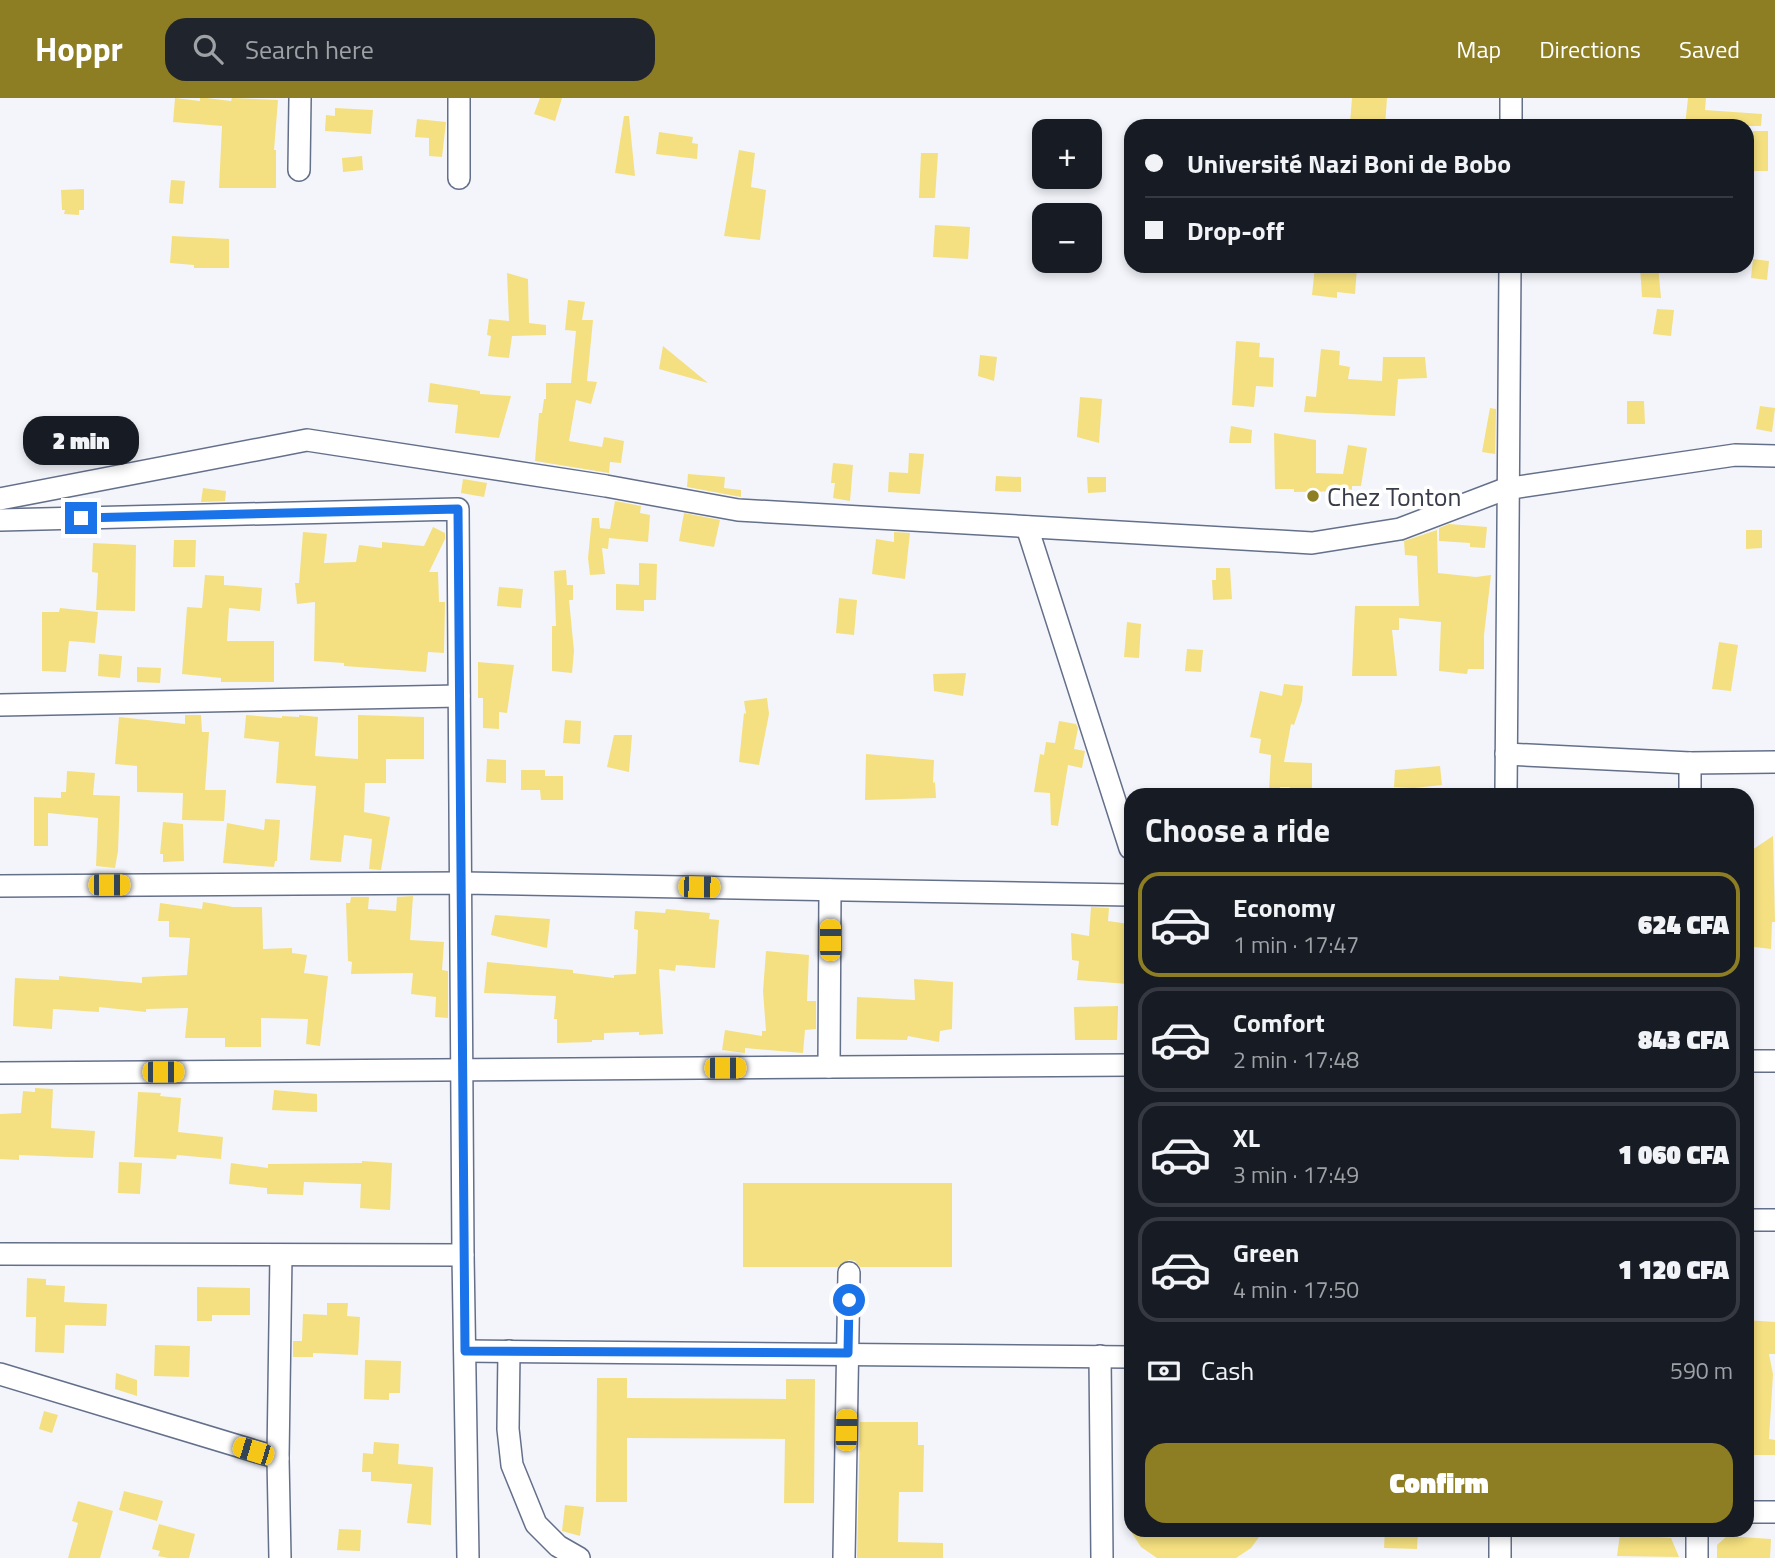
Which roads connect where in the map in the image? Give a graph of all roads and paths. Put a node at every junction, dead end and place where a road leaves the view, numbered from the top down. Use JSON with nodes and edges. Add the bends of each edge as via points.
{"nodes":[{"id":1,"x":300,"y":98,"type":"edge"},
{"id":2,"x":458,"y":98,"type":"edge"},
{"id":3,"x":1511,"y":98,"type":"edge"},
{"id":4,"x":1511,"y":119,"type":"edge"},
{"id":5,"x":299,"y":170,"type":"dead end"},
{"id":6,"x":459,"y":178,"type":"dead end"},
{"id":7,"x":1510,"y":273,"type":"edge"},
{"id":8,"x":1775,"y":457,"type":"edge"},
{"id":9,"x":1508,"y":489,"type":"junction"},
{"id":10,"x":0,"y":499,"type":"edge"},
{"id":11,"x":0,"y":520,"type":"edge"},
{"id":12,"x":1027,"y":527,"type":"junction"},
{"id":13,"x":459,"y":696,"type":"junction"},
{"id":14,"x":0,"y":705,"type":"edge"},
{"id":15,"x":1506,"y":754,"type":"junction"},
{"id":16,"x":1775,"y":762,"type":"edge"},
{"id":17,"x":1690,"y":763,"type":"junction"},
{"id":18,"x":1506,"y":788,"type":"edge"},
{"id":19,"x":1690,"y":788,"type":"edge"},
{"id":20,"x":1124,"y":829,"type":"edge"},
{"id":21,"x":462,"y":883,"type":"junction"},
{"id":22,"x":0,"y":886,"type":"edge"},
{"id":23,"x":830,"y":890,"type":"junction"},
{"id":24,"x":1124,"y":895,"type":"edge"},
{"id":25,"x":1754,"y":1061,"type":"edge"},
{"id":26,"x":1775,"y":1061,"type":"edge"},
{"id":27,"x":1124,"y":1065,"type":"edge"},
{"id":28,"x":829,"y":1067,"type":"junction"},
{"id":29,"x":463,"y":1070,"type":"junction"},
{"id":30,"x":0,"y":1073,"type":"edge"},
{"id":31,"x":1754,"y":1220,"type":"edge"},
{"id":32,"x":1775,"y":1220,"type":"edge"},
{"id":33,"x":0,"y":1254,"type":"edge"},
{"id":34,"x":281,"y":1255,"type":"junction"},
{"id":35,"x":463,"y":1255,"type":"junction"},
{"id":36,"x":849,"y":1273,"type":"dead end"},
{"id":37,"x":465,"y":1351,"type":"junction"},
{"id":38,"x":509,"y":1351,"type":"junction"},
{"id":39,"x":848,"y":1353,"type":"junction"},
{"id":40,"x":1100,"y":1356,"type":"junction"},
{"id":41,"x":1124,"y":1357,"type":"edge"},
{"id":42,"x":0,"y":1374,"type":"edge"},
{"id":43,"x":278,"y":1458,"type":"junction"},
{"id":44,"x":1754,"y":1512,"type":"edge"},
{"id":45,"x":1775,"y":1512,"type":"edge"},
{"id":46,"x":1500,"y":1537,"type":"edge"},
{"id":47,"x":1697,"y":1537,"type":"edge"},
{"id":48,"x":280,"y":1558,"type":"edge"},
{"id":49,"x":468,"y":1558,"type":"edge"},
{"id":50,"x":579,"y":1558,"type":"edge"},
{"id":51,"x":844,"y":1558,"type":"edge"},
{"id":52,"x":1102,"y":1558,"type":"edge"},
{"id":53,"x":1500,"y":1558,"type":"edge"},
{"id":54,"x":1697,"y":1558,"type":"edge"}],
"edges":[{"from":1,"to":5,"type":"street"},
{"from":2,"to":6,"type":"street"},
{"from":3,"to":4,"type":"street"},
{"from":7,"to":9,"type":"street"},
{"from":8,"to":9,"type":"street","via":[[1735,455]]},
{"from":9,"to":12,"type":"street","via":[[1400,529],[1312,544]]},
{"from":9,"to":15,"type":"street"},
{"from":10,"to":12,"type":"street","via":[[307,440],[738,510]]},
{"from":11,"to":13,"type":"street","via":[[458,509]]},
{"from":12,"to":20,"type":"street"},
{"from":13,"to":14,"type":"street"},
{"from":13,"to":21,"type":"street"},
{"from":15,"to":17,"type":"street"},
{"from":15,"to":18,"type":"street"},
{"from":16,"to":17,"type":"street"},
{"from":17,"to":19,"type":"street"},
{"from":21,"to":22,"type":"street"},
{"from":21,"to":23,"type":"street"},
{"from":21,"to":29,"type":"street"},
{"from":23,"to":24,"type":"street"},
{"from":23,"to":28,"type":"street"},
{"from":25,"to":26,"type":"street"},
{"from":27,"to":28,"type":"street"},
{"from":28,"to":29,"type":"street"},
{"from":29,"to":30,"type":"street"},
{"from":29,"to":35,"type":"street"},
{"from":31,"to":32,"type":"street"},
{"from":33,"to":34,"type":"street"},
{"from":34,"to":35,"type":"street"},
{"from":34,"to":43,"type":"street"},
{"from":35,"to":37,"type":"street"},
{"from":36,"to":39,"type":"street"},
{"from":37,"to":38,"type":"street"},
{"from":37,"to":49,"type":"street"},
{"from":38,"to":39,"type":"street"},
{"from":38,"to":50,"type":"street","via":[[512,1465],[536,1524],[558,1546]]},
{"from":39,"to":40,"type":"street"},
{"from":39,"to":51,"type":"street"},
{"from":40,"to":41,"type":"street"},
{"from":40,"to":52,"type":"street"},
{"from":42,"to":43,"type":"street"},
{"from":43,"to":48,"type":"street"},
{"from":44,"to":45,"type":"street"},
{"from":46,"to":53,"type":"street"},
{"from":47,"to":54,"type":"street"}]}
